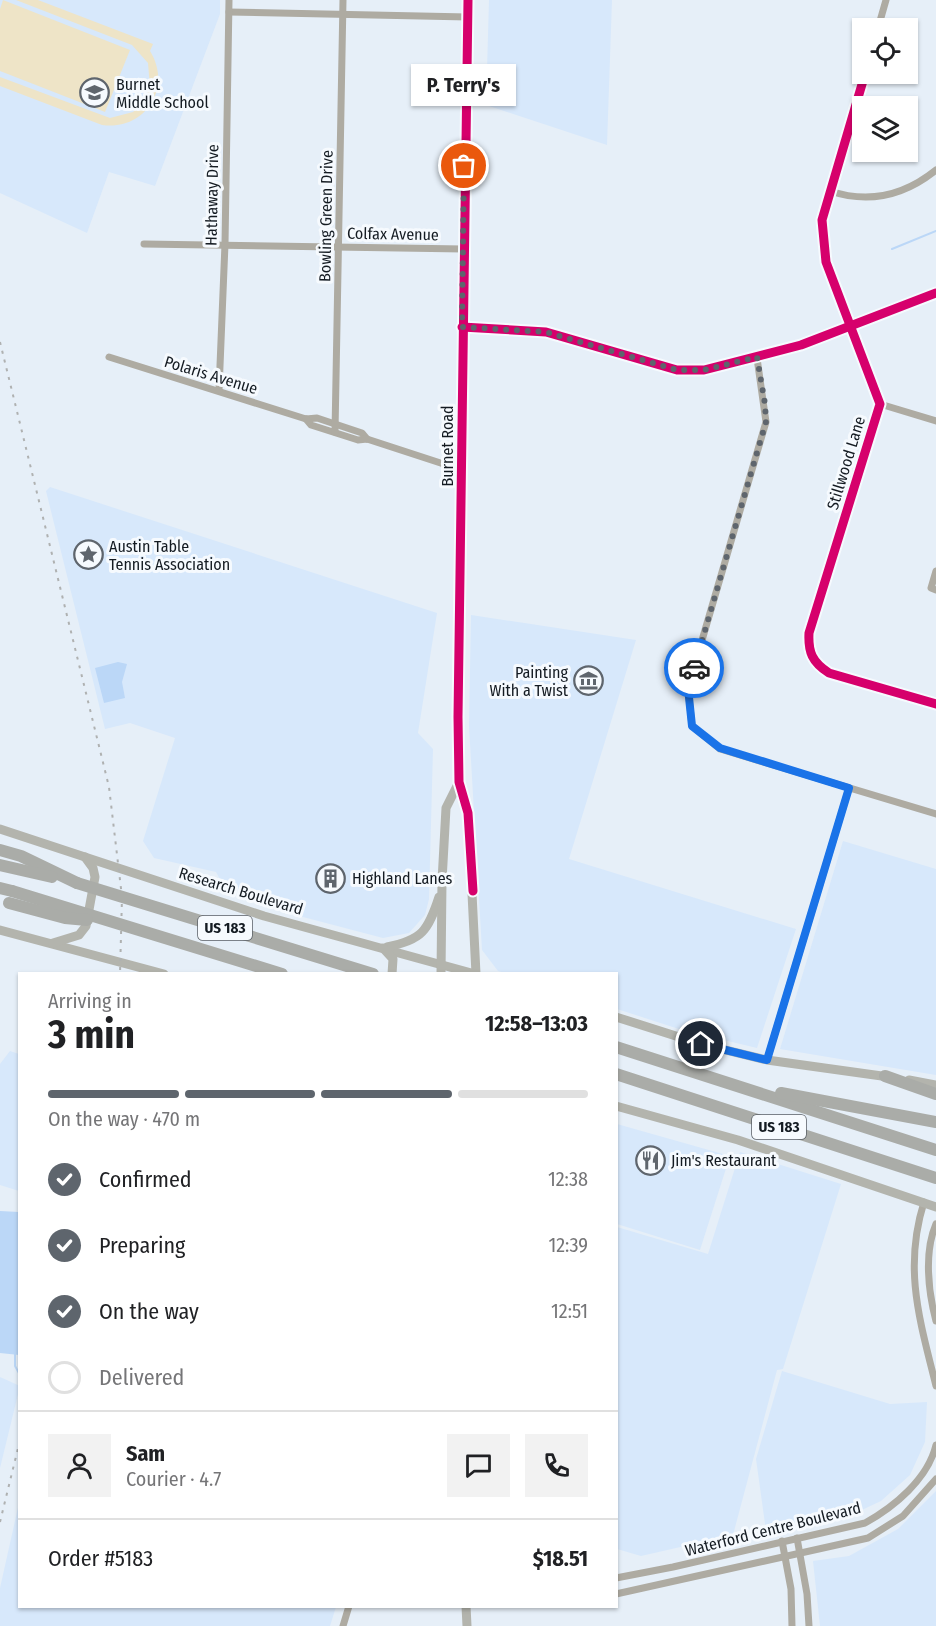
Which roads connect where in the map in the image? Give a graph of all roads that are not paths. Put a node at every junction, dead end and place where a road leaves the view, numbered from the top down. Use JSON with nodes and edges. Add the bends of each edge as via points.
{"nodes":[{"id":1,"x":229,"y":0,"type":"edge"},
{"id":2,"x":342,"y":0,"type":"edge"},
{"id":3,"x":468,"y":0,"type":"edge"},
{"id":4,"x":886,"y":0,"type":"edge"},
{"id":5,"x":229,"y":12,"type":"junction"},
{"id":6,"x":342,"y":13,"type":"junction"},
{"id":7,"x":468,"y":17,"type":"junction"},
{"id":8,"x":881,"y":18,"type":"edge"},
{"id":9,"x":862,"y":84,"type":"edge"},
{"id":10,"x":936,"y":170,"type":"edge"},
{"id":11,"x":830,"y":191,"type":"junction"},
{"id":12,"x":144,"y":244,"type":"dead end"},
{"id":13,"x":225,"y":244,"type":"junction"},
{"id":14,"x":339,"y":246,"type":"junction"},
{"id":15,"x":463,"y":249,"type":"junction"},
{"id":16,"x":936,"y":293,"type":"edge"},
{"id":17,"x":851,"y":326,"type":"junction"},
{"id":18,"x":462,"y":327,"type":"junction"},
{"id":19,"x":109,"y":357,"type":"dead end"},
{"id":20,"x":757,"y":357,"type":"junction"},
{"id":21,"x":219,"y":390,"type":"junction"},
{"id":22,"x":880,"y":404,"type":"junction"},
{"id":23,"x":936,"y":421,"type":"edge"},
{"id":24,"x":335,"y":428,"type":"junction"},
{"id":25,"x":462,"y":470,"type":"junction"},
{"id":26,"x":936,"y":571,"type":"edge"},
{"id":27,"x":936,"y":590,"type":"edge"},
{"id":28,"x":936,"y":704,"type":"edge"},
{"id":29,"x":459,"y":782,"type":"junction"},
{"id":30,"x":849,"y":788,"type":"junction"},
{"id":31,"x":936,"y":814,"type":"edge"},
{"id":32,"x":0,"y":829,"type":"edge"},
{"id":33,"x":0,"y":849,"type":"edge"},
{"id":34,"x":86,"y":857,"type":"junction"},
{"id":35,"x":0,"y":865,"type":"edge"},
{"id":36,"x":77,"y":883,"type":"junction"},
{"id":37,"x":6,"y":889,"type":"edge"},
{"id":38,"x":442,"y":889,"type":"junction"},
{"id":39,"x":4,"y":902,"type":"edge"},
{"id":40,"x":115,"y":923,"type":"junction"},
{"id":41,"x":0,"y":930,"type":"edge"},
{"id":42,"x":50,"y":944,"type":"junction"},
{"id":43,"x":383,"y":948,"type":"junction"},
{"id":44,"x":441,"y":963,"type":"junction"},
{"id":45,"x":156,"y":972,"type":"edge"},
{"id":46,"x":275,"y":972,"type":"edge"},
{"id":47,"x":366,"y":972,"type":"edge"},
{"id":48,"x":392,"y":972,"type":"edge"},
{"id":49,"x":441,"y":972,"type":"edge"},
{"id":50,"x":469,"y":972,"type":"edge"},
{"id":51,"x":475,"y":972,"type":"edge"},
{"id":52,"x":618,"y":1018,"type":"edge"},
{"id":53,"x":618,"y":1048,"type":"edge"},
{"id":54,"x":767,"y":1060,"type":"junction"},
{"id":55,"x":619,"y":1075,"type":"edge"},
{"id":56,"x":885,"y":1076,"type":"junction"},
{"id":57,"x":936,"y":1084,"type":"edge"},
{"id":58,"x":746,"y":1087,"type":"junction"},
{"id":59,"x":936,"y":1094,"type":"edge"},
{"id":60,"x":618,"y":1107,"type":"edge"},
{"id":61,"x":936,"y":1122,"type":"edge"},
{"id":62,"x":936,"y":1150,"type":"edge"},
{"id":63,"x":936,"y":1178,"type":"edge"},
{"id":64,"x":924,"y":1202,"type":"junction"},
{"id":65,"x":936,"y":1207,"type":"edge"},
{"id":66,"x":936,"y":1224,"type":"edge"},
{"id":67,"x":936,"y":1321,"type":"edge"},
{"id":68,"x":936,"y":1386,"type":"edge"},
{"id":69,"x":936,"y":1445,"type":"edge"},
{"id":70,"x":936,"y":1479,"type":"edge"},
{"id":71,"x":797,"y":1538,"type":"junction"},
{"id":72,"x":782,"y":1541,"type":"junction"},
{"id":73,"x":800,"y":1554,"type":"junction"},
{"id":74,"x":785,"y":1558,"type":"junction"},
{"id":75,"x":618,"y":1578,"type":"edge"},
{"id":76,"x":618,"y":1594,"type":"edge"},
{"id":77,"x":348,"y":1608,"type":"edge"},
{"id":78,"x":466,"y":1608,"type":"edge"},
{"id":79,"x":343,"y":1626,"type":"edge"},
{"id":80,"x":467,"y":1626,"type":"edge"},
{"id":81,"x":792,"y":1626,"type":"edge"},
{"id":82,"x":809,"y":1626,"type":"edge"}],
"edges":[{"from":1,"to":5,"type":"street","name":"Hathaway Drive"},
{"from":2,"to":6,"type":"street","name":"Bowling Green Drive"},
{"from":3,"to":7,"type":"main road","name":"Burnet Road"},
{"from":4,"to":8,"type":"street"},
{"from":5,"to":6,"type":"street"},
{"from":5,"to":13,"type":"street","name":"Hathaway Drive"},
{"from":6,"to":7,"type":"street"},
{"from":6,"to":14,"type":"street","name":"Bowling Green Drive"},
{"from":7,"to":15,"type":"main road","name":"Burnet Road"},
{"from":9,"to":11,"type":"street","name":"Stillwood Lane"},
{"from":10,"to":11,"type":"street","via":[[908,188],[870,199]]},
{"from":11,"to":17,"type":"street","name":"Stillwood Lane","via":[[821,233],[826,262]]},
{"from":12,"to":13,"type":"street","name":"Colfax Avenue"},
{"from":13,"to":14,"type":"street","name":"Colfax Avenue"},
{"from":13,"to":21,"type":"street","name":"Hathaway Drive"},
{"from":14,"to":15,"type":"street","name":"Colfax Avenue"},
{"from":14,"to":24,"type":"street","name":"Bowling Green Drive"},
{"from":15,"to":18,"type":"main road","name":"Burnet Road"},
{"from":16,"to":17,"type":"street"},
{"from":17,"to":20,"type":"street"},
{"from":17,"to":22,"type":"street","name":"Stillwood Lane"},
{"from":18,"to":20,"type":"street","via":[[546,332],[677,370],[704,370]]},
{"from":18,"to":25,"type":"main road","name":"Burnet Road"},
{"from":19,"to":21,"type":"street","name":"Polaris Avenue"},
{"from":20,"to":30,"type":"street","via":[[766,422],[688,688],[692,726],[720,748]]},
{"from":21,"to":24,"type":"street","name":"Polaris Avenue","via":[[306,419],[317,418]]},
{"from":22,"to":23,"type":"street"},
{"from":22,"to":28,"type":"street","name":"Stillwood Lane","via":[[809,633],[811,656],[829,673]]},
{"from":24,"to":25,"type":"street","name":"Polaris Avenue","via":[[363,433],[368,439]]},
{"from":25,"to":29,"type":"main road","name":"Burnet Road"},
{"from":26,"to":27,"type":"street","via":[[931,588]]},
{"from":29,"to":38,"type":"main road","name":"Burnet Road","via":[[446,808]]},
{"from":29,"to":51,"type":"main road","name":"Burnet Road","via":[[468,813]]},
{"from":30,"to":31,"type":"street"},
{"from":30,"to":54,"type":"street"},
{"from":32,"to":34,"type":"main road","name":"Research Boulevard"},
{"from":33,"to":36,"type":"highway"},
{"from":34,"to":42,"type":"main road","via":[[95,877],[86,926],[79,935]]},
{"from":34,"to":43,"type":"main road","name":"Research Boulevard","via":[[264,916]]},
{"from":35,"to":36,"type":"highway","number":"US 183"},
{"from":36,"to":47,"type":"highway","number":"US 183","bridge":true},
{"from":37,"to":40,"type":"highway","number":"US 183","bridge":true},
{"from":38,"to":43,"type":"main road","via":[[421,935]]},
{"from":38,"to":44,"type":"main road","name":"Burnet Road"},
{"from":39,"to":40,"type":"highway","bridge":true,"via":[[65,918]]},
{"from":40,"to":46,"type":"highway","number":"US 183","bridge":true},
{"from":41,"to":42,"type":"main road"},
{"from":42,"to":45,"type":"main road"},
{"from":43,"to":44,"type":"main road","name":"Research Boulevard"},
{"from":43,"to":48,"type":"main road","via":[[393,959]]},
{"from":44,"to":49,"type":"main road","name":"Burnet Road"},
{"from":44,"to":50,"type":"main road","name":"Research Boulevard"},
{"from":52,"to":54,"type":"main road"},
{"from":53,"to":58,"type":"highway","number":"US 183"},
{"from":54,"to":56,"type":"main road"},
{"from":55,"to":63,"type":"highway","number":"US 183"},
{"from":56,"to":57,"type":"main road"},
{"from":56,"to":59,"type":"highway"},
{"from":58,"to":61,"type":"highway"},
{"from":58,"to":62,"type":"highway","number":"US 183"},
{"from":60,"to":64,"type":"main road","via":[[738,1140]]},
{"from":64,"to":65,"type":"main road"},
{"from":64,"to":68,"type":"street","via":[[917,1225],[913,1275]]},
{"from":66,"to":67,"type":"street","via":[[929,1266]]},
{"from":69,"to":71,"type":"street","name":"Waterford Centre Boulevard","via":[[928,1465],[910,1489],[878,1516],[849,1528]]},
{"from":70,"to":73,"type":"street","name":"Waterford Centre Boulevard","via":[[915,1505],[887,1528],[868,1538]]},
{"from":71,"to":72,"type":"street","name":"Waterford Centre Boulevard"},
{"from":71,"to":73,"type":"street"},
{"from":72,"to":74,"type":"street"},
{"from":72,"to":75,"type":"street","name":"Waterford Centre Boulevard"},
{"from":73,"to":74,"type":"street","name":"Waterford Centre Boulevard"},
{"from":73,"to":82,"type":"street"},
{"from":74,"to":76,"type":"street","name":"Waterford Centre Boulevard"},
{"from":74,"to":81,"type":"street"},
{"from":77,"to":79,"type":"street"},
{"from":78,"to":80,"type":"main road"}]}
